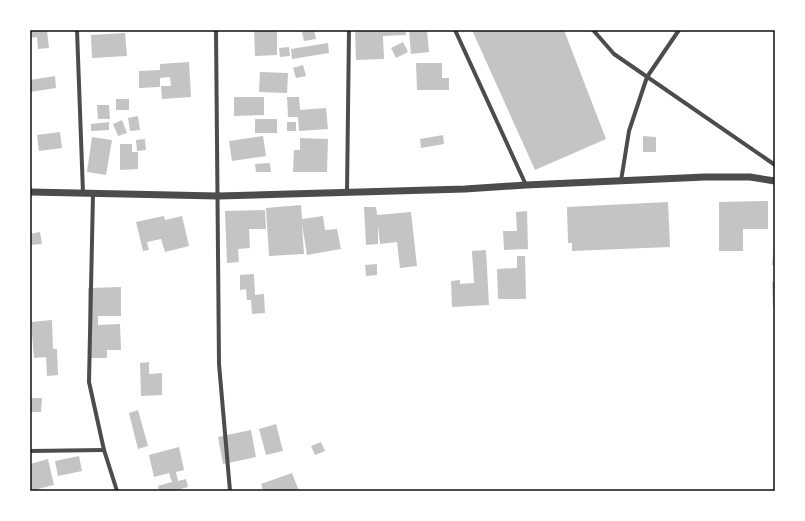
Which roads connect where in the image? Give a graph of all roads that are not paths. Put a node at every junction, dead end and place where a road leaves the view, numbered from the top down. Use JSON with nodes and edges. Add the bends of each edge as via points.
{"nodes":[{"id":1,"x":77,"y":30,"type":"edge"},
{"id":2,"x":216,"y":30,"type":"edge"},
{"id":3,"x":349,"y":30,"type":"edge"},
{"id":4,"x":455,"y":30,"type":"edge"},
{"id":5,"x":593,"y":30,"type":"edge"},
{"id":6,"x":679,"y":30,"type":"edge"},
{"id":7,"x":647,"y":77,"type":"junction"},
{"id":8,"x":775,"y":165,"type":"edge"},
{"id":9,"x":621,"y":181,"type":"junction"},
{"id":10,"x":775,"y":181,"type":"edge"},
{"id":11,"x":526,"y":185,"type":"junction"},
{"id":12,"x":30,"y":192,"type":"edge"},
{"id":13,"x":347,"y":192,"type":"junction"},
{"id":14,"x":83,"y":193,"type":"junction"},
{"id":15,"x":93,"y":194,"type":"junction"},
{"id":16,"x":218,"y":196,"type":"junction"},
{"id":17,"x":104,"y":450,"type":"junction"},
{"id":18,"x":30,"y":451,"type":"edge"},
{"id":19,"x":117,"y":491,"type":"edge"},
{"id":20,"x":230,"y":491,"type":"edge"}],
"edges":[{"from":1,"to":14,"type":"street"},
{"from":2,"to":16,"type":"street"},
{"from":3,"to":13,"type":"street"},
{"from":4,"to":11,"type":"street"},
{"from":5,"to":7,"type":"street","via":[[614,54]]},
{"from":6,"to":7,"type":"street"},
{"from":7,"to":8,"type":"street"},
{"from":7,"to":9,"type":"street","via":[[629,131]]},
{"from":9,"to":10,"type":"street","via":[[705,177],[750,177]]},
{"from":9,"to":11,"type":"street"},
{"from":11,"to":13,"type":"street"},
{"from":12,"to":14,"type":"street"},
{"from":13,"to":16,"type":"street"},
{"from":14,"to":15,"type":"street"},
{"from":15,"to":16,"type":"street"},
{"from":15,"to":17,"type":"street","via":[[89,382]]},
{"from":16,"to":20,"type":"street","via":[[219,364]]},
{"from":17,"to":18,"type":"street"},
{"from":17,"to":19,"type":"street"}]}
